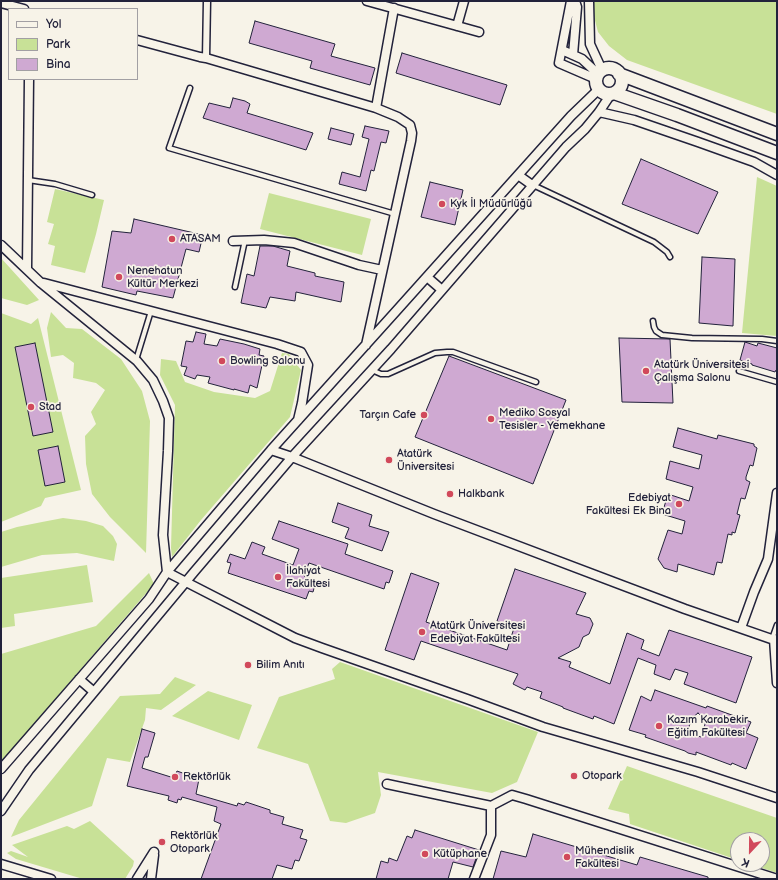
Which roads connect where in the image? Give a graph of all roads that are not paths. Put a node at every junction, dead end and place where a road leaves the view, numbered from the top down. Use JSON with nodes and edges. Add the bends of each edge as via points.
{"nodes":[{"id":1,"x":207,"y":1,"type":"edge"},
{"id":2,"x":368,"y":1,"type":"edge"},
{"id":3,"x":464,"y":1,"type":"edge"},
{"id":4,"x":571,"y":1,"type":"edge"},
{"id":5,"x":575,"y":1,"type":"edge"},
{"id":6,"x":588,"y":1,"type":"edge"},
{"id":7,"x":1,"y":3,"type":"edge"},
{"id":8,"x":20,"y":8,"type":"edge"},
{"id":9,"x":394,"y":8,"type":"junction"},
{"id":10,"x":457,"y":26,"type":"junction"},
{"id":11,"x":479,"y":32,"type":"dead end"},
{"id":12,"x":138,"y":40,"type":"edge"},
{"id":13,"x":562,"y":50,"type":"junction"},
{"id":14,"x":573,"y":55,"type":"junction"},
{"id":15,"x":206,"y":58,"type":"junction"},
{"id":16,"x":619,"y":74,"type":"junction"},
{"id":17,"x":599,"y":78,"type":"junction"},
{"id":18,"x":28,"y":80,"type":"edge"},
{"id":19,"x":190,"y":88,"type":"dead end"},
{"id":20,"x":612,"y":93,"type":"junction"},
{"id":21,"x":376,"y":108,"type":"junction"},
{"id":22,"x":599,"y":112,"type":"junction"},
{"id":23,"x":777,"y":134,"type":"edge"},
{"id":24,"x":777,"y":153,"type":"edge"},
{"id":25,"x":518,"y":175,"type":"junction"},
{"id":26,"x":777,"y":175,"type":"edge"},
{"id":27,"x":28,"y":180,"type":"junction"},
{"id":28,"x":532,"y":185,"type":"junction"},
{"id":29,"x":92,"y":196,"type":"dead end"},
{"id":30,"x":395,"y":214,"type":"junction"},
{"id":31,"x":245,"y":240,"type":"junction"},
{"id":32,"x":233,"y":241,"type":"dead end"},
{"id":33,"x":1,"y":245,"type":"edge"},
{"id":34,"x":670,"y":257,"type":"dead end"},
{"id":35,"x":27,"y":269,"type":"junction"},
{"id":36,"x":382,"y":270,"type":"junction"},
{"id":37,"x":427,"y":277,"type":"junction"},
{"id":38,"x":42,"y":283,"type":"junction"},
{"id":39,"x":235,"y":287,"type":"dead end"},
{"id":40,"x":442,"y":290,"type":"junction"},
{"id":41,"x":151,"y":311,"type":"junction"},
{"id":42,"x":653,"y":321,"type":"dead end"},
{"id":43,"x":777,"y":341,"type":"edge"},
{"id":44,"x":366,"y":346,"type":"junction"},
{"id":45,"x":136,"y":360,"type":"junction"},
{"id":46,"x":372,"y":370,"type":"junction"},
{"id":47,"x":739,"y":371,"type":"dead end"},
{"id":48,"x":536,"y":382,"type":"dead end"},
{"id":49,"x":777,"y":382,"type":"edge"},
{"id":50,"x":298,"y":421,"type":"junction"},
{"id":51,"x":271,"y":450,"type":"junction"},
{"id":52,"x":292,"y":458,"type":"junction"},
{"id":53,"x":777,"y":493,"type":"edge"},
{"id":54,"x":776,"y":511,"type":"edge"},
{"id":55,"x":167,"y":572,"type":"junction"},
{"id":56,"x":186,"y":582,"type":"junction"},
{"id":57,"x":777,"y":624,"type":"edge"},
{"id":58,"x":741,"y":628,"type":"junction"},
{"id":59,"x":774,"y":640,"type":"edge"},
{"id":60,"x":78,"y":679,"type":"junction"},
{"id":61,"x":777,"y":683,"type":"edge"},
{"id":62,"x":94,"y":692,"type":"junction"},
{"id":63,"x":1,"y":769,"type":"edge"},
{"id":64,"x":387,"y":784,"type":"dead end"},
{"id":65,"x":777,"y":798,"type":"edge"},
{"id":66,"x":491,"y":806,"type":"junction"},
{"id":67,"x":1,"y":811,"type":"edge"},
{"id":68,"x":1,"y":864,"type":"edge"},
{"id":69,"x":51,"y":879,"type":"edge"},
{"id":70,"x":137,"y":879,"type":"edge"},
{"id":71,"x":151,"y":879,"type":"edge"},
{"id":72,"x":474,"y":879,"type":"edge"},
{"id":73,"x":777,"y":879,"type":"edge"}],
"edges":[{"from":1,"to":15,"type":"street"},
{"from":2,"to":9,"type":"street"},
{"from":3,"to":10,"type":"street"},
{"from":4,"to":13,"type":"street"},
{"from":5,"to":14,"type":"street","via":[[577,7]]},
{"from":6,"to":17,"type":"street","via":[[590,44]]},
{"from":7,"to":8,"type":"street"},
{"from":9,"to":10,"type":"street"},
{"from":9,"to":21,"type":"street"},
{"from":10,"to":11,"type":"street"},
{"from":12,"to":15,"type":"street"},
{"from":13,"to":14,"type":"street"},
{"from":13,"to":17,"type":"street","via":[[559,63]]},
{"from":14,"to":17,"type":"street","via":[[582,59]]},
{"from":15,"to":21,"type":"street"},
{"from":16,"to":17,"type":"main road","via":[[616,70],[607,68]]},
{"from":16,"to":20,"type":"main road","via":[[622,84]]},
{"from":16,"to":23,"type":"main road"},
{"from":17,"to":20,"type":"main road","via":[[604,93]]},
{"from":17,"to":25,"type":"street","via":[[571,116]]},
{"from":18,"to":27,"type":"street"},
{"from":19,"to":30,"type":"lane","via":[[169,148]]},
{"from":20,"to":22,"type":"street"},
{"from":20,"to":24,"type":"main road","via":[[677,114]]},
{"from":21,"to":30,"type":"street","via":[[410,125],[412,132]]},
{"from":22,"to":26,"type":"street","via":[[634,120],[698,142],[754,162]]},
{"from":22,"to":28,"type":"street"},
{"from":25,"to":28,"type":"street"},
{"from":25,"to":37,"type":"street"},
{"from":27,"to":29,"type":"lane","via":[[55,184]]},
{"from":27,"to":35,"type":"street"},
{"from":28,"to":34,"type":"lane","via":[[654,242]]},
{"from":28,"to":40,"type":"street"},
{"from":30,"to":36,"type":"street"},
{"from":31,"to":32,"type":"street"},
{"from":31,"to":36,"type":"street","via":[[294,243]]},
{"from":31,"to":39,"type":"lane"},
{"from":33,"to":35,"type":"street"},
{"from":35,"to":38,"type":"street"},
{"from":36,"to":44,"type":"street"},
{"from":37,"to":40,"type":"street"},
{"from":37,"to":44,"type":"street"},
{"from":38,"to":41,"type":"street"},
{"from":38,"to":45,"type":"street"},
{"from":40,"to":46,"type":"street"},
{"from":41,"to":45,"type":"lane"},
{"from":41,"to":50,"type":"street","via":[[301,352],[308,365]]},
{"from":42,"to":43,"type":"lane","via":[[656,331],[662,335]]},
{"from":44,"to":50,"type":"street"},
{"from":45,"to":55,"type":"street","via":[[153,380],[169,418],[163,535]]},
{"from":46,"to":48,"type":"lane","via":[[388,374],[435,353],[453,352]]},
{"from":46,"to":52,"type":"street"},
{"from":47,"to":49,"type":"lane"},
{"from":50,"to":51,"type":"street"},
{"from":51,"to":52,"type":"street"},
{"from":51,"to":55,"type":"street"},
{"from":52,"to":56,"type":"street"},
{"from":52,"to":58,"type":"street","via":[[492,536]]},
{"from":53,"to":54,"type":"street"},
{"from":54,"to":58,"type":"street","via":[[768,559]]},
{"from":55,"to":56,"type":"street"},
{"from":55,"to":60,"type":"street","via":[[149,599]]},
{"from":56,"to":62,"type":"street"},
{"from":56,"to":65,"type":"street","via":[[295,638],[322,648],[543,727]]},
{"from":57,"to":59,"type":"lane"},
{"from":58,"to":59,"type":"street"},
{"from":59,"to":61,"type":"street"},
{"from":60,"to":62,"type":"street"},
{"from":60,"to":63,"type":"street"},
{"from":62,"to":67,"type":"street","via":[[29,770]]},
{"from":64,"to":66,"type":"street"},
{"from":66,"to":72,"type":"street","via":[[492,835]]},
{"from":66,"to":73,"type":"street","via":[[512,795]]},
{"from":68,"to":69,"type":"street"},
{"from":70,"to":71,"type":"street","via":[[154,852]]}]}
